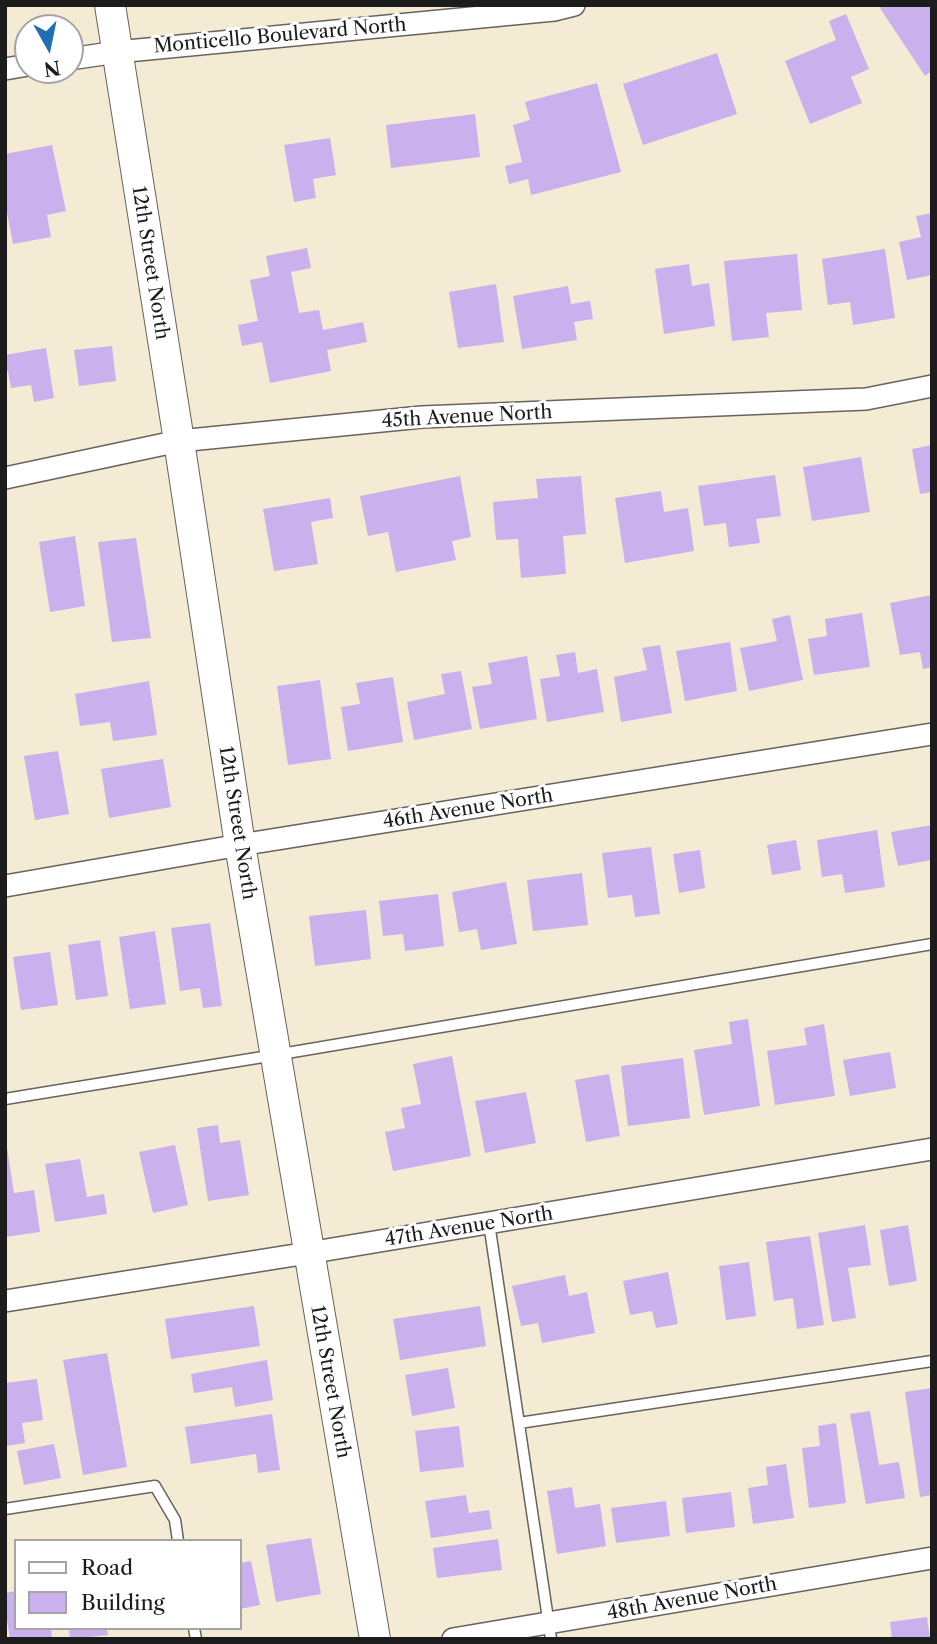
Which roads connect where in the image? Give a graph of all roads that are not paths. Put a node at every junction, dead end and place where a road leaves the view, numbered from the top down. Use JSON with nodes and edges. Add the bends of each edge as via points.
{"nodes":[{"id":1,"x":110,"y":5,"type":"edge"},
{"id":2,"x":574,"y":5,"type":"edge"},
{"id":3,"x":117,"y":52,"type":"junction"},
{"id":4,"x":84,"y":57,"type":"edge"},
{"id":5,"x":932,"y":386,"type":"edge"},
{"id":6,"x":179,"y":441,"type":"junction"},
{"id":7,"x":5,"y":478,"type":"edge"},
{"id":8,"x":932,"y":734,"type":"edge"},
{"id":9,"x":240,"y":845,"type":"junction"},
{"id":10,"x":5,"y":886,"type":"edge"},
{"id":11,"x":932,"y":944,"type":"edge"},
{"id":12,"x":275,"y":1055,"type":"junction"},
{"id":13,"x":5,"y":1099,"type":"edge"},
{"id":14,"x":932,"y":1149,"type":"edge"},
{"id":15,"x":489,"y":1223,"type":"junction"},
{"id":16,"x":308,"y":1253,"type":"junction"},
{"id":17,"x":5,"y":1301,"type":"edge"},
{"id":18,"x":932,"y":1361,"type":"edge"},
{"id":19,"x":519,"y":1423,"type":"junction"},
{"id":20,"x":5,"y":1509,"type":"edge"},
{"id":21,"x":178,"y":1539,"type":"edge"},
{"id":22,"x":932,"y":1558,"type":"edge"},
{"id":23,"x":550,"y":1631,"type":"edge"},
{"id":24,"x":374,"y":1639,"type":"edge"},
{"id":25,"x":453,"y":1639,"type":"edge"}],
"edges":[{"from":1,"to":3,"type":"street","name":"12th Street North"},
{"from":2,"to":3,"type":"street","name":"Monticello Boulevard North"},
{"from":3,"to":4,"type":"street","name":"Monticello Boulevard North"},
{"from":3,"to":6,"type":"street","name":"12th Street North"},
{"from":5,"to":6,"type":"street","name":"45th Avenue North","via":[[866,399],[422,417]]},
{"from":6,"to":7,"type":"street","name":"45th Avenue North"},
{"from":6,"to":9,"type":"street","name":"12th Street North"},
{"from":8,"to":9,"type":"street","name":"46th Avenue North"},
{"from":9,"to":10,"type":"street","name":"46th Avenue North"},
{"from":9,"to":12,"type":"street","name":"12th Street North"},
{"from":11,"to":12,"type":"lane"},
{"from":12,"to":13,"type":"lane"},
{"from":12,"to":16,"type":"street","name":"12th Street North"},
{"from":14,"to":15,"type":"street","name":"47th Avenue North"},
{"from":15,"to":16,"type":"street","name":"47th Avenue North"},
{"from":15,"to":19,"type":"lane"},
{"from":16,"to":17,"type":"street","name":"47th Avenue North"},
{"from":16,"to":24,"type":"street","name":"12th Street North"},
{"from":18,"to":19,"type":"lane"},
{"from":19,"to":23,"type":"lane"},
{"from":20,"to":21,"type":"lane","via":[[155,1486],[175,1520]]},
{"from":22,"to":23,"type":"street","name":"48th Avenue North"},
{"from":23,"to":25,"type":"street","name":"48th Avenue North"}]}
